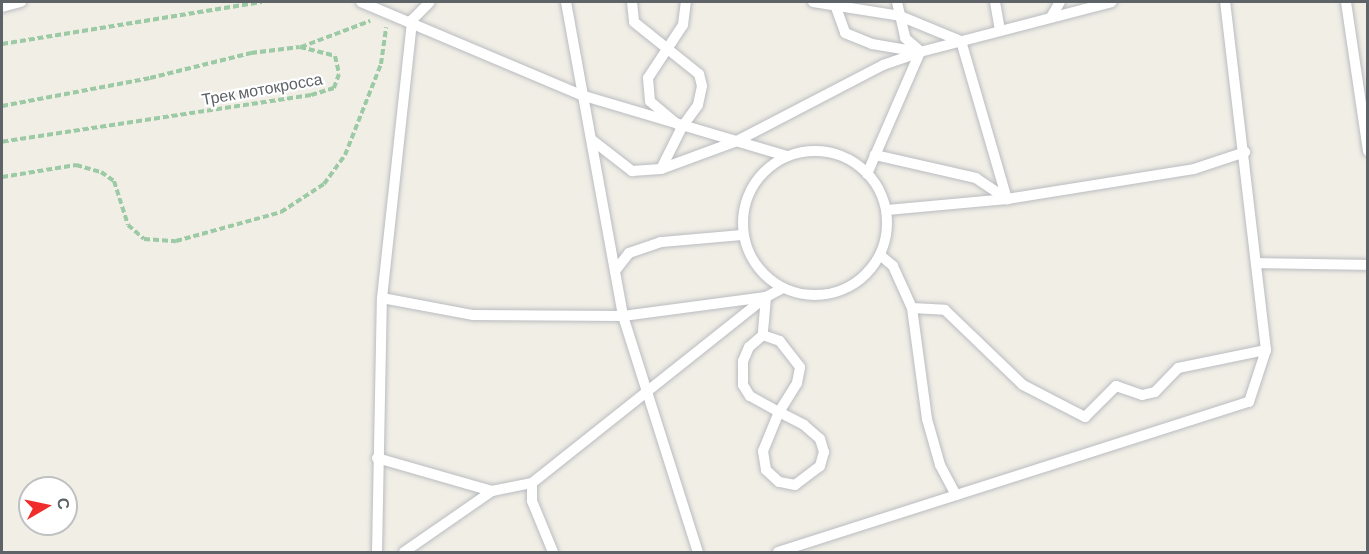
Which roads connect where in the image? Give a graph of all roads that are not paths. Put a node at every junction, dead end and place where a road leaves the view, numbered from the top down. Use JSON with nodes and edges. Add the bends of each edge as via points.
{"nodes":[{"id":1,"x":21,"y":2,"type":"edge"},
{"id":2,"x":361,"y":2,"type":"edge"},
{"id":3,"x":430,"y":2,"type":"edge"},
{"id":4,"x":566,"y":2,"type":"edge"},
{"id":5,"x":632,"y":2,"type":"edge"},
{"id":6,"x":686,"y":2,"type":"edge"},
{"id":7,"x":813,"y":2,"type":"edge"},
{"id":8,"x":897,"y":2,"type":"edge"},
{"id":9,"x":995,"y":2,"type":"edge"},
{"id":10,"x":1060,"y":2,"type":"edge"},
{"id":11,"x":1112,"y":2,"type":"edge"},
{"id":12,"x":1225,"y":2,"type":"edge"},
{"id":13,"x":1346,"y":2,"type":"edge"},
{"id":14,"x":835,"y":4,"type":"edge"},
{"id":15,"x":2,"y":7,"type":"edge"},
{"id":16,"x":900,"y":16,"type":"junction"},
{"id":17,"x":1051,"y":17,"type":"junction"},
{"id":18,"x":412,"y":20,"type":"junction"},
{"id":19,"x":1000,"y":31,"type":"junction"},
{"id":20,"x":960,"y":41,"type":"junction"},
{"id":21,"x":667,"y":49,"type":"junction"},
{"id":22,"x":920,"y":52,"type":"junction"},
{"id":23,"x":585,"y":96,"type":"junction"},
{"id":24,"x":682,"y":128,"type":"junction"},
{"id":25,"x":592,"y":140,"type":"junction"},
{"id":26,"x":737,"y":141,"type":"junction"},
{"id":27,"x":1368,"y":151,"type":"edge"},
{"id":28,"x":1245,"y":152,"type":"junction"},
{"id":29,"x":875,"y":155,"type":"junction"},
{"id":30,"x":787,"y":156,"type":"junction"},
{"id":31,"x":661,"y":169,"type":"junction"},
{"id":32,"x":867,"y":174,"type":"junction"},
{"id":33,"x":1007,"y":199,"type":"junction"},
{"id":34,"x":887,"y":210,"type":"junction"},
{"id":35,"x":743,"y":235,"type":"junction"},
{"id":36,"x":880,"y":255,"type":"junction"},
{"id":37,"x":1256,"y":263,"type":"junction"},
{"id":38,"x":1368,"y":265,"type":"edge"},
{"id":39,"x":615,"y":271,"type":"junction"},
{"id":40,"x":783,"y":288,"type":"junction"},
{"id":41,"x":766,"y":297,"type":"junction"},
{"id":42,"x":382,"y":298,"type":"junction"},
{"id":43,"x":912,"y":308,"type":"junction"},
{"id":44,"x":623,"y":316,"type":"junction"},
{"id":45,"x":763,"y":335,"type":"junction"},
{"id":46,"x":1266,"y":350,"type":"junction"},
{"id":47,"x":644,"y":392,"type":"junction"},
{"id":48,"x":779,"y":412,"type":"junction"},
{"id":49,"x":377,"y":458,"type":"junction"},
{"id":50,"x":532,"y":483,"type":"junction"},
{"id":51,"x":492,"y":490,"type":"junction"},
{"id":52,"x":956,"y":495,"type":"junction"},
{"id":53,"x":377,"y":552,"type":"edge"},
{"id":54,"x":404,"y":552,"type":"edge"},
{"id":55,"x":553,"y":552,"type":"edge"},
{"id":56,"x":698,"y":552,"type":"edge"},
{"id":57,"x":777,"y":552,"type":"edge"}],
"edges":[{"from":1,"to":15,"type":"lane"},
{"from":2,"to":18,"type":"lane"},
{"from":3,"to":18,"type":"lane"},
{"from":4,"to":23,"type":"lane"},
{"from":5,"to":21,"type":"lane","via":[[634,22]]},
{"from":6,"to":21,"type":"lane","via":[[683,25]]},
{"from":7,"to":14,"type":"lane"},
{"from":8,"to":16,"type":"lane"},
{"from":9,"to":19,"type":"lane"},
{"from":10,"to":17,"type":"lane"},
{"from":11,"to":17,"type":"lane"},
{"from":12,"to":28,"type":"lane"},
{"from":13,"to":27,"type":"lane"},
{"from":14,"to":16,"type":"lane"},
{"from":14,"to":22,"type":"lane","via":[[845,33],[872,44]]},
{"from":16,"to":20,"type":"lane"},
{"from":16,"to":22,"type":"lane","via":[[905,38]]},
{"from":17,"to":19,"type":"lane"},
{"from":18,"to":23,"type":"lane"},
{"from":18,"to":42,"type":"lane"},
{"from":19,"to":20,"type":"lane"},
{"from":20,"to":22,"type":"lane"},
{"from":20,"to":33,"type":"lane"},
{"from":21,"to":24,"type":"lane","via":[[648,78],[647,88],[650,101]]},
{"from":21,"to":24,"type":"lane","via":[[699,74],[702,86],[698,105]]},
{"from":22,"to":26,"type":"lane","via":[[883,65]]},
{"from":22,"to":29,"type":"lane"},
{"from":23,"to":24,"type":"lane"},
{"from":23,"to":25,"type":"lane"},
{"from":24,"to":26,"type":"lane"},
{"from":24,"to":31,"type":"lane"},
{"from":25,"to":31,"type":"lane","via":[[632,171]]},
{"from":25,"to":39,"type":"lane"},
{"from":26,"to":30,"type":"lane"},
{"from":26,"to":31,"type":"lane"},
{"from":28,"to":33,"type":"lane","via":[[1194,169]]},
{"from":28,"to":37,"type":"lane"},
{"from":29,"to":32,"type":"lane"},
{"from":29,"to":33,"type":"lane","via":[[976,178]]},
{"from":30,"to":32,"type":"lane","via":[[812,150],[833,152],[856,162]]},
{"from":30,"to":35,"type":"lane","via":[[771,165],[754,183],[747,198]]},
{"from":32,"to":34,"type":"lane","via":[[878,185]]},
{"from":33,"to":34,"type":"lane"},
{"from":34,"to":36,"type":"lane","via":[[888,229]]},
{"from":35,"to":39,"type":"lane","via":[[662,242],[629,253]]},
{"from":35,"to":40,"type":"lane","via":[[751,258]]},
{"from":36,"to":40,"type":"lane","via":[[869,272],[849,288],[832,294],[806,295]]},
{"from":36,"to":43,"type":"lane","via":[[893,266]]},
{"from":37,"to":38,"type":"lane"},
{"from":37,"to":46,"type":"lane"},
{"from":39,"to":44,"type":"lane"},
{"from":40,"to":41,"type":"lane"},
{"from":41,"to":44,"type":"lane"},
{"from":41,"to":45,"type":"lane"},
{"from":41,"to":47,"type":"lane"},
{"from":42,"to":44,"type":"lane","via":[[473,315]]},
{"from":42,"to":49,"type":"lane"},
{"from":43,"to":46,"type":"lane","via":[[945,310],[1023,385],[1085,417],[1116,386],[1142,395],[1155,392],[1178,368]]},
{"from":43,"to":52,"type":"lane","via":[[927,419],[940,465]]},
{"from":44,"to":47,"type":"lane"},
{"from":45,"to":48,"type":"lane","via":[[780,341],[800,367],[797,383]]},
{"from":45,"to":48,"type":"lane","via":[[749,347],[740,374],[750,396]]},
{"from":46,"to":52,"type":"lane","via":[[1249,402]]},
{"from":47,"to":50,"type":"lane"},
{"from":47,"to":56,"type":"lane"},
{"from":48,"to":48,"type":"lane","via":[[820,440],[824,452],[820,466],[795,485],[779,482],[766,470],[763,451]]},
{"from":49,"to":51,"type":"lane"},
{"from":49,"to":53,"type":"lane"},
{"from":50,"to":51,"type":"lane"},
{"from":50,"to":55,"type":"lane","via":[[532,501]]},
{"from":51,"to":54,"type":"lane"},
{"from":52,"to":57,"type":"lane"}]}
